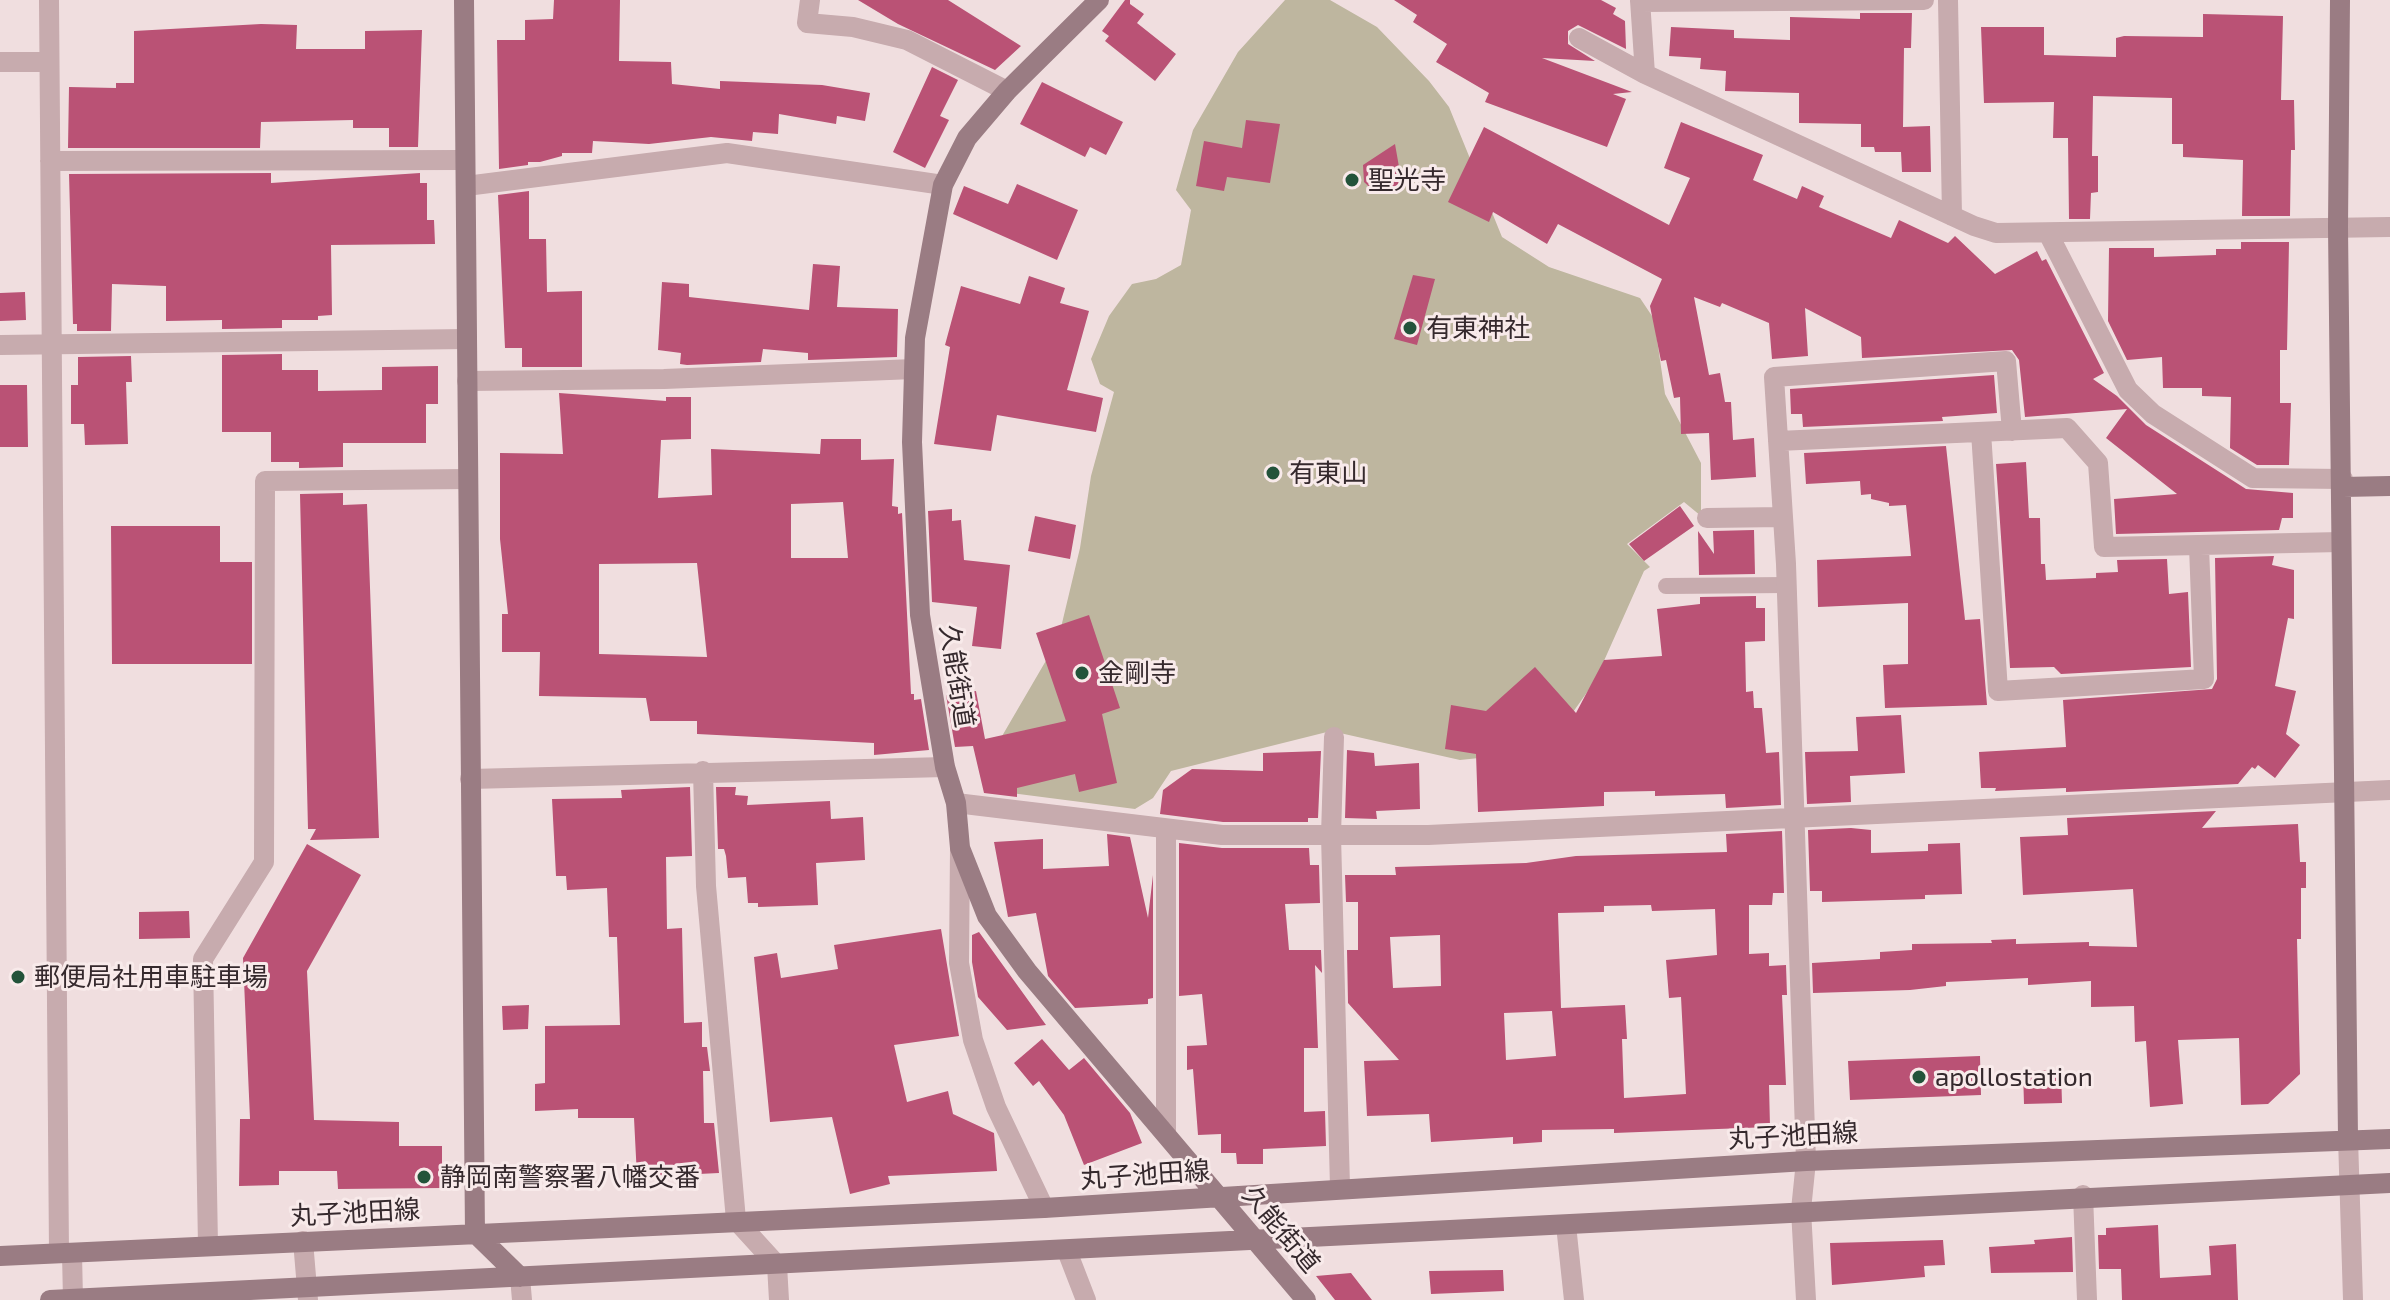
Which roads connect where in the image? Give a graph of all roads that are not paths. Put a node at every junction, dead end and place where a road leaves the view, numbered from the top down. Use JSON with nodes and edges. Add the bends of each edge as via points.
{"nodes":[{"id":1,"x":49,"y":0,"type":"edge"},
{"id":2,"x":464,"y":0,"type":"edge"},
{"id":3,"x":810,"y":0,"type":"edge"},
{"id":4,"x":1099,"y":0,"type":"edge"},
{"id":5,"x":1924,"y":0,"type":"edge"},
{"id":6,"x":1948,"y":0,"type":"edge"},
{"id":7,"x":2340,"y":0,"type":"edge"},
{"id":8,"x":1640,"y":1,"type":"edge"},
{"id":9,"x":1579,"y":38,"type":"dead end"},
{"id":10,"x":0,"y":62,"type":"edge"},
{"id":11,"x":49,"y":62,"type":"junction"},
{"id":12,"x":1645,"y":74,"type":"junction"},
{"id":13,"x":1007,"y":91,"type":"junction"},
{"id":14,"x":465,"y":160,"type":"junction"},
{"id":15,"x":50,"y":161,"type":"junction"},
{"id":16,"x":943,"y":185,"type":"junction"},
{"id":17,"x":466,"y":186,"type":"junction"},
{"id":18,"x":1952,"y":216,"type":"junction"},
{"id":19,"x":2338,"y":227,"type":"junction"},
{"id":20,"x":2390,"y":227,"type":"edge"},
{"id":21,"x":2048,"y":233,"type":"junction"},
{"id":22,"x":467,"y":339,"type":"junction"},
{"id":23,"x":0,"y":345,"type":"edge"},
{"id":24,"x":50,"y":345,"type":"junction"},
{"id":25,"x":914,"y":369,"type":"junction"},
{"id":26,"x":467,"y":381,"type":"junction"},
{"id":27,"x":2012,"y":431,"type":"junction"},
{"id":28,"x":1981,"y":432,"type":"junction"},
{"id":29,"x":1778,"y":441,"type":"junction"},
{"id":30,"x":468,"y":479,"type":"junction"},
{"id":31,"x":2343,"y":483,"type":"junction"},
{"id":32,"x":2390,"y":486,"type":"edge"},
{"id":33,"x":1783,"y":517,"type":"junction"},
{"id":34,"x":1707,"y":518,"type":"dead end"},
{"id":35,"x":2341,"y":542,"type":"junction"},
{"id":36,"x":2199,"y":546,"type":"junction"},
{"id":37,"x":1787,"y":585,"type":"junction"},
{"id":38,"x":1666,"y":586,"type":"dead end"},
{"id":39,"x":1334,"y":737,"type":"dead end"},
{"id":40,"x":945,"y":767,"type":"junction"},
{"id":41,"x":703,"y":771,"type":"junction"},
{"id":42,"x":470,"y":779,"type":"junction"},
{"id":43,"x":2390,"y":790,"type":"edge"},
{"id":44,"x":2344,"y":791,"type":"junction"},
{"id":45,"x":956,"y":803,"type":"junction"},
{"id":46,"x":1794,"y":816,"type":"junction"},
{"id":47,"x":1166,"y":829,"type":"junction"},
{"id":48,"x":1331,"y":835,"type":"junction"},
{"id":49,"x":960,"y":848,"type":"junction"},
{"id":50,"x":1166,"y":1133,"type":"junction"},
{"id":51,"x":2348,"y":1138,"type":"junction"},
{"id":52,"x":2390,"y":1139,"type":"edge"},
{"id":53,"x":1806,"y":1161,"type":"junction"},
{"id":54,"x":2348,"y":1182,"type":"junction"},
{"id":55,"x":2390,"y":1183,"type":"edge"},
{"id":56,"x":1340,"y":1187,"type":"junction"},
{"id":57,"x":1219,"y":1195,"type":"junction"},
{"id":58,"x":2083,"y":1195,"type":"junction"},
{"id":59,"x":1044,"y":1208,"type":"junction"},
{"id":60,"x":1801,"y":1210,"type":"junction"},
{"id":61,"x":736,"y":1220,"type":"junction"},
{"id":62,"x":1566,"y":1225,"type":"junction"},
{"id":63,"x":475,"y":1233,"type":"junction"},
{"id":64,"x":303,"y":1241,"type":"junction"},
{"id":65,"x":1258,"y":1241,"type":"junction"},
{"id":66,"x":208,"y":1246,"type":"junction"},
{"id":67,"x":1067,"y":1251,"type":"junction"},
{"id":68,"x":65,"y":1253,"type":"junction"},
{"id":69,"x":0,"y":1256,"type":"edge"},
{"id":70,"x":777,"y":1265,"type":"junction"},
{"id":71,"x":520,"y":1277,"type":"junction"},
{"id":72,"x":308,"y":1294,"type":"edge"},
{"id":73,"x":50,"y":1300,"type":"edge"},
{"id":74,"x":73,"y":1300,"type":"edge"},
{"id":75,"x":522,"y":1300,"type":"edge"},
{"id":76,"x":779,"y":1300,"type":"edge"},
{"id":77,"x":1086,"y":1300,"type":"edge"},
{"id":78,"x":1306,"y":1300,"type":"edge"},
{"id":79,"x":1574,"y":1300,"type":"edge"},
{"id":80,"x":1806,"y":1300,"type":"edge"},
{"id":81,"x":2087,"y":1300,"type":"edge"},
{"id":82,"x":2353,"y":1300,"type":"edge"}],
"edges":[{"from":1,"to":11,"type":"street"},
{"from":2,"to":14,"type":"street"},
{"from":3,"to":13,"type":"street","via":[[807,23],[907,40]]},
{"from":4,"to":13,"type":"street","name":"久能街道"},
{"from":5,"to":8,"type":"street"},
{"from":6,"to":18,"type":"street"},
{"from":7,"to":19,"type":"street"},
{"from":8,"to":12,"type":"street"},
{"from":9,"to":12,"type":"street"},
{"from":10,"to":11,"type":"street"},
{"from":11,"to":15,"type":"street"},
{"from":12,"to":18,"type":"street"},
{"from":13,"to":16,"type":"street","name":"久能街道","via":[[967,138]]},
{"from":14,"to":15,"type":"street"},
{"from":14,"to":17,"type":"street"},
{"from":15,"to":24,"type":"street"},
{"from":16,"to":17,"type":"street","via":[[727,153]]},
{"from":16,"to":25,"type":"street","name":"久能街道"},
{"from":17,"to":22,"type":"street"},
{"from":18,"to":21,"type":"street","via":[[1996,233]]},
{"from":19,"to":20,"type":"street"},
{"from":19,"to":21,"type":"street"},
{"from":19,"to":31,"type":"street"},
{"from":21,"to":31,"type":"street","via":[[2128,390],[2153,414],[2253,478]]},
{"from":22,"to":24,"type":"street"},
{"from":22,"to":26,"type":"street"},
{"from":23,"to":24,"type":"street"},
{"from":24,"to":68,"type":"street"},
{"from":25,"to":26,"type":"street"},
{"from":25,"to":40,"type":"street","name":"久能街道","via":[[920,615]]},
{"from":26,"to":30,"type":"street"},
{"from":27,"to":28,"type":"street"},
{"from":27,"to":29,"type":"street","via":[[2006,361],[1774,377]]},
{"from":27,"to":36,"type":"street","via":[[2067,428],[2098,463],[2104,547]]},
{"from":28,"to":29,"type":"street"},
{"from":28,"to":36,"type":"street","via":[[1998,691],[2204,679]]},
{"from":29,"to":33,"type":"street"},
{"from":30,"to":42,"type":"street"},
{"from":30,"to":66,"type":"street","via":[[265,481],[264,862],[203,959]]},
{"from":31,"to":32,"type":"street"},
{"from":31,"to":35,"type":"street"},
{"from":33,"to":34,"type":"street"},
{"from":33,"to":37,"type":"street"},
{"from":35,"to":36,"type":"street"},
{"from":35,"to":44,"type":"street"},
{"from":37,"to":38,"type":"lane"},
{"from":37,"to":46,"type":"street"},
{"from":39,"to":48,"type":"street"},
{"from":40,"to":41,"type":"street"},
{"from":40,"to":45,"type":"street","name":"久能街道"},
{"from":41,"to":42,"type":"street"},
{"from":41,"to":61,"type":"street","via":[[706,886]]},
{"from":42,"to":63,"type":"street"},
{"from":43,"to":44,"type":"street"},
{"from":44,"to":46,"type":"street"},
{"from":44,"to":51,"type":"street"},
{"from":45,"to":47,"type":"street"},
{"from":45,"to":49,"type":"street","name":"久能街道"},
{"from":46,"to":48,"type":"street"},
{"from":46,"to":53,"type":"street"},
{"from":47,"to":48,"type":"street"},
{"from":47,"to":50,"type":"street"},
{"from":48,"to":56,"type":"street"},
{"from":49,"to":50,"type":"street","name":"久能街道","via":[[987,916],[1027,971]]},
{"from":49,"to":59,"type":"street","via":[[959,963],[973,1040],[996,1107]]},
{"from":50,"to":57,"type":"street","name":"久能街道"},
{"from":51,"to":52,"type":"street","name":"丸子池田線"},
{"from":51,"to":53,"type":"street","name":"丸子池田線"},
{"from":51,"to":54,"type":"street"},
{"from":53,"to":56,"type":"street","name":"丸子池田線"},
{"from":53,"to":60,"type":"street"},
{"from":54,"to":55,"type":"street"},
{"from":54,"to":58,"type":"street"},
{"from":54,"to":82,"type":"street"},
{"from":56,"to":57,"type":"street","name":"丸子池田線"},
{"from":57,"to":59,"type":"street","name":"丸子池田線"},
{"from":57,"to":65,"type":"street","name":"久能街道"},
{"from":58,"to":60,"type":"street"},
{"from":58,"to":81,"type":"street"},
{"from":59,"to":61,"type":"street","name":"丸子池田線"},
{"from":60,"to":62,"type":"street"},
{"from":60,"to":80,"type":"street"},
{"from":61,"to":63,"type":"street","name":"丸子池田線"},
{"from":61,"to":70,"type":"street"},
{"from":62,"to":65,"type":"street"},
{"from":62,"to":79,"type":"street"},
{"from":63,"to":64,"type":"street","name":"丸子池田線"},
{"from":63,"to":71,"type":"street"},
{"from":64,"to":66,"type":"street","name":"丸子池田線"},
{"from":64,"to":72,"type":"street"},
{"from":65,"to":67,"type":"street"},
{"from":65,"to":78,"type":"street","name":"久能街道"},
{"from":66,"to":68,"type":"street","name":"丸子池田線"},
{"from":67,"to":70,"type":"street"},
{"from":67,"to":77,"type":"street"},
{"from":68,"to":69,"type":"street","name":"丸子池田線"},
{"from":68,"to":74,"type":"street"},
{"from":70,"to":71,"type":"street"},
{"from":70,"to":76,"type":"street"},
{"from":71,"to":72,"type":"street"},
{"from":71,"to":75,"type":"street"},
{"from":72,"to":74,"type":"street"},
{"from":73,"to":74,"type":"street"}]}
